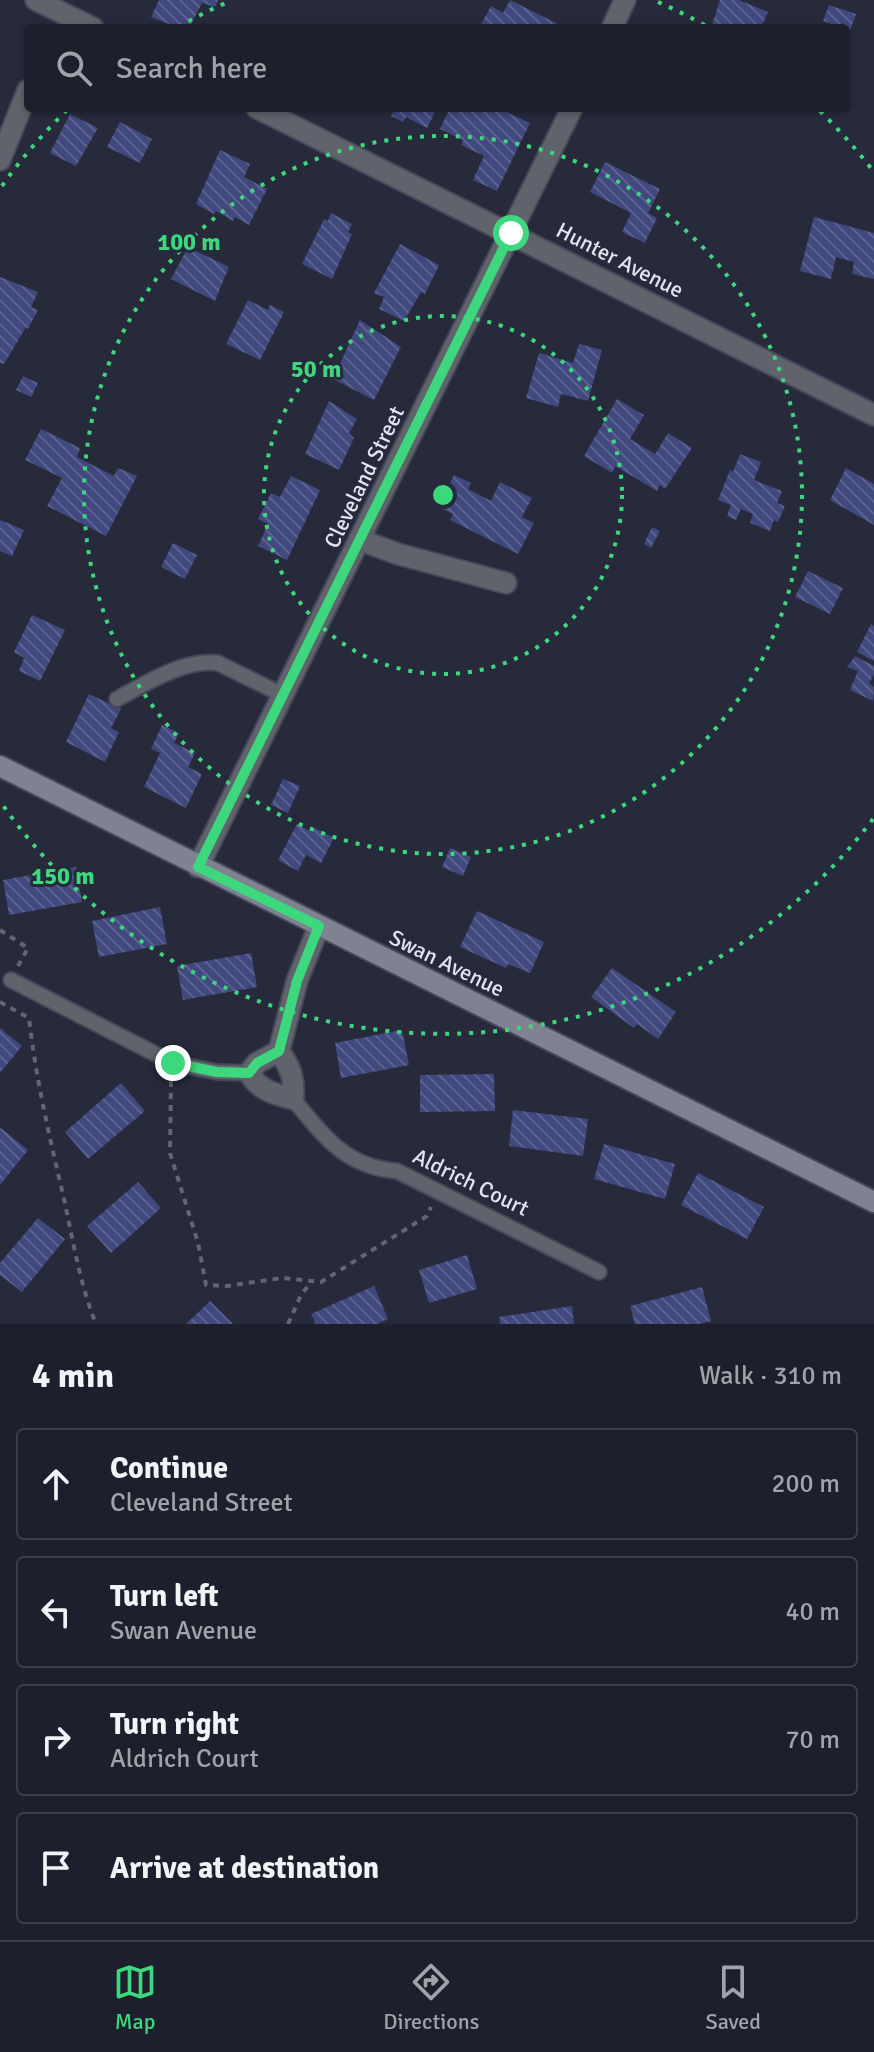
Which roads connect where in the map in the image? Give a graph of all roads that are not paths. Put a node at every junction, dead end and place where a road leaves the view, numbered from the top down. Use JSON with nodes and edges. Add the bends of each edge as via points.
{"nodes":[{"id":1,"x":625,"y":0,"type":"edge"},
{"id":2,"x":46,"y":12,"type":"edge"},
{"id":3,"x":81,"y":24,"type":"edge"},
{"id":4,"x":614,"y":24,"type":"edge"},
{"id":5,"x":24,"y":100,"type":"edge"},
{"id":6,"x":265,"y":112,"type":"edge"},
{"id":7,"x":570,"y":112,"type":"edge"},
{"id":8,"x":1,"y":157,"type":"edge"},
{"id":9,"x":511,"y":233,"type":"junction"},
{"id":10,"x":874,"y":415,"type":"edge"},
{"id":11,"x":360,"y":540,"type":"junction"},
{"id":12,"x":506,"y":583,"type":"dead end"},
{"id":13,"x":283,"y":695,"type":"junction"},
{"id":14,"x":117,"y":699,"type":"dead end"},
{"id":15,"x":0,"y":766,"type":"edge"},
{"id":16,"x":198,"y":867,"type":"junction"},
{"id":17,"x":319,"y":926,"type":"junction"},
{"id":18,"x":11,"y":980,"type":"dead end"},
{"id":19,"x":279,"y":1051,"type":"junction"},
{"id":20,"x":249,"y":1073,"type":"junction"},
{"id":21,"x":293,"y":1099,"type":"junction"},
{"id":22,"x":874,"y":1202,"type":"edge"},
{"id":23,"x":599,"y":1272,"type":"dead end"}],
"edges":[{"from":1,"to":4,"type":"street"},
{"from":2,"to":3,"type":"street"},
{"from":5,"to":8,"type":"street"},
{"from":6,"to":9,"type":"street","name":"Hunter Avenue"},
{"from":7,"to":9,"type":"street","name":"Cleveland Street"},
{"from":9,"to":10,"type":"street","name":"Hunter Avenue"},
{"from":9,"to":11,"type":"street","name":"Cleveland Street"},
{"from":11,"to":12,"type":"street"},
{"from":11,"to":13,"type":"street","name":"Cleveland Street"},
{"from":13,"to":14,"type":"lane","via":[[207,661]]},
{"from":13,"to":16,"type":"street","name":"Cleveland Street"},
{"from":15,"to":16,"type":"street","name":"Swan Avenue"},
{"from":16,"to":17,"type":"street","name":"Swan Avenue"},
{"from":17,"to":19,"type":"street","via":[[297,981]]},
{"from":17,"to":22,"type":"street","name":"Swan Avenue"},
{"from":18,"to":20,"type":"lane","via":[[173,1063]]},
{"from":19,"to":20,"type":"street"},
{"from":19,"to":21,"type":"street","name":"Aldrich Court","via":[[294,1082]]},
{"from":20,"to":21,"type":"street","via":[[255,1085]]},
{"from":21,"to":23,"type":"lane","name":"Aldrich Court","via":[[327,1141],[348,1157],[374,1169],[397,1171]]}]}
